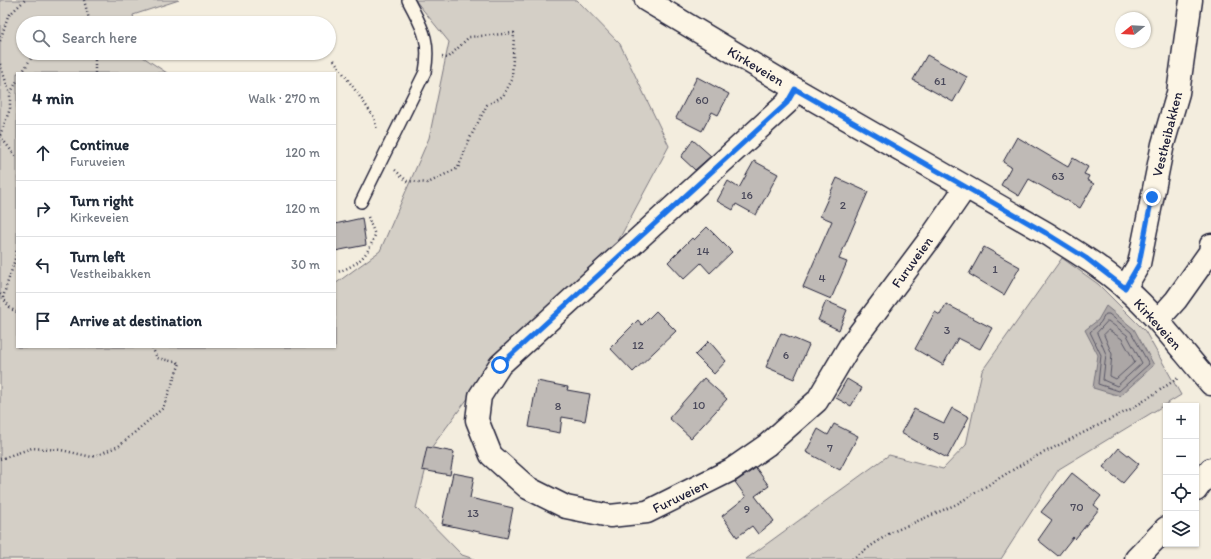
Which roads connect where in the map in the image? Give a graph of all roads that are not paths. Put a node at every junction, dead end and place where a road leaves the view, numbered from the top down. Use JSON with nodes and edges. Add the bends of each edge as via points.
{"nodes":[{"id":1,"x":408,"y":0,"type":"edge"},
{"id":2,"x":646,"y":0,"type":"edge"},
{"id":3,"x":1191,"y":0,"type":"edge"},
{"id":4,"x":795,"y":89,"type":"junction"},
{"id":5,"x":965,"y":188,"type":"junction"},
{"id":6,"x":361,"y":202,"type":"road end"},
{"id":7,"x":1211,"y":250,"type":"edge"},
{"id":8,"x":1125,"y":288,"type":"junction"},
{"id":9,"x":1158,"y":320,"type":"junction"},
{"id":10,"x":1211,"y":384,"type":"edge"},
{"id":11,"x":1211,"y":469,"type":"edge"},
{"id":12,"x":1199,"y":486,"type":"edge"},
{"id":13,"x":1163,"y":531,"type":"edge"},
{"id":14,"x":1136,"y":559,"type":"edge"}],
"edges":[{"from":1,"to":6,"type":"lane","via":[[425,33],[428,55],[425,72]]},
{"from":2,"to":4,"type":"street","name":"Kirkeveien"},
{"from":3,"to":8,"type":"street","name":"Vestheibakken","via":[[1178,93],[1163,144],[1139,264]]},
{"from":4,"to":5,"type":"street","name":"Kirkeveien"},
{"from":4,"to":5,"type":"street","name":"Furuveien","via":[[787,103],[500,365],[480,396],[477,420],[491,455],[528,488],[566,507],[610,516],[647,512],[731,470],[767,444],[817,401],[849,347]]},
{"from":5,"to":8,"type":"street","name":"Kirkeveien","via":[[1046,233],[1086,258]]},
{"from":7,"to":9,"type":"street","via":[[1176,300]]},
{"from":8,"to":9,"type":"street","name":"Kirkeveien"},
{"from":9,"to":10,"type":"street","name":"Kirkeveien"},
{"from":11,"to":12,"type":"street"},
{"from":13,"to":14,"type":"street"}]}
